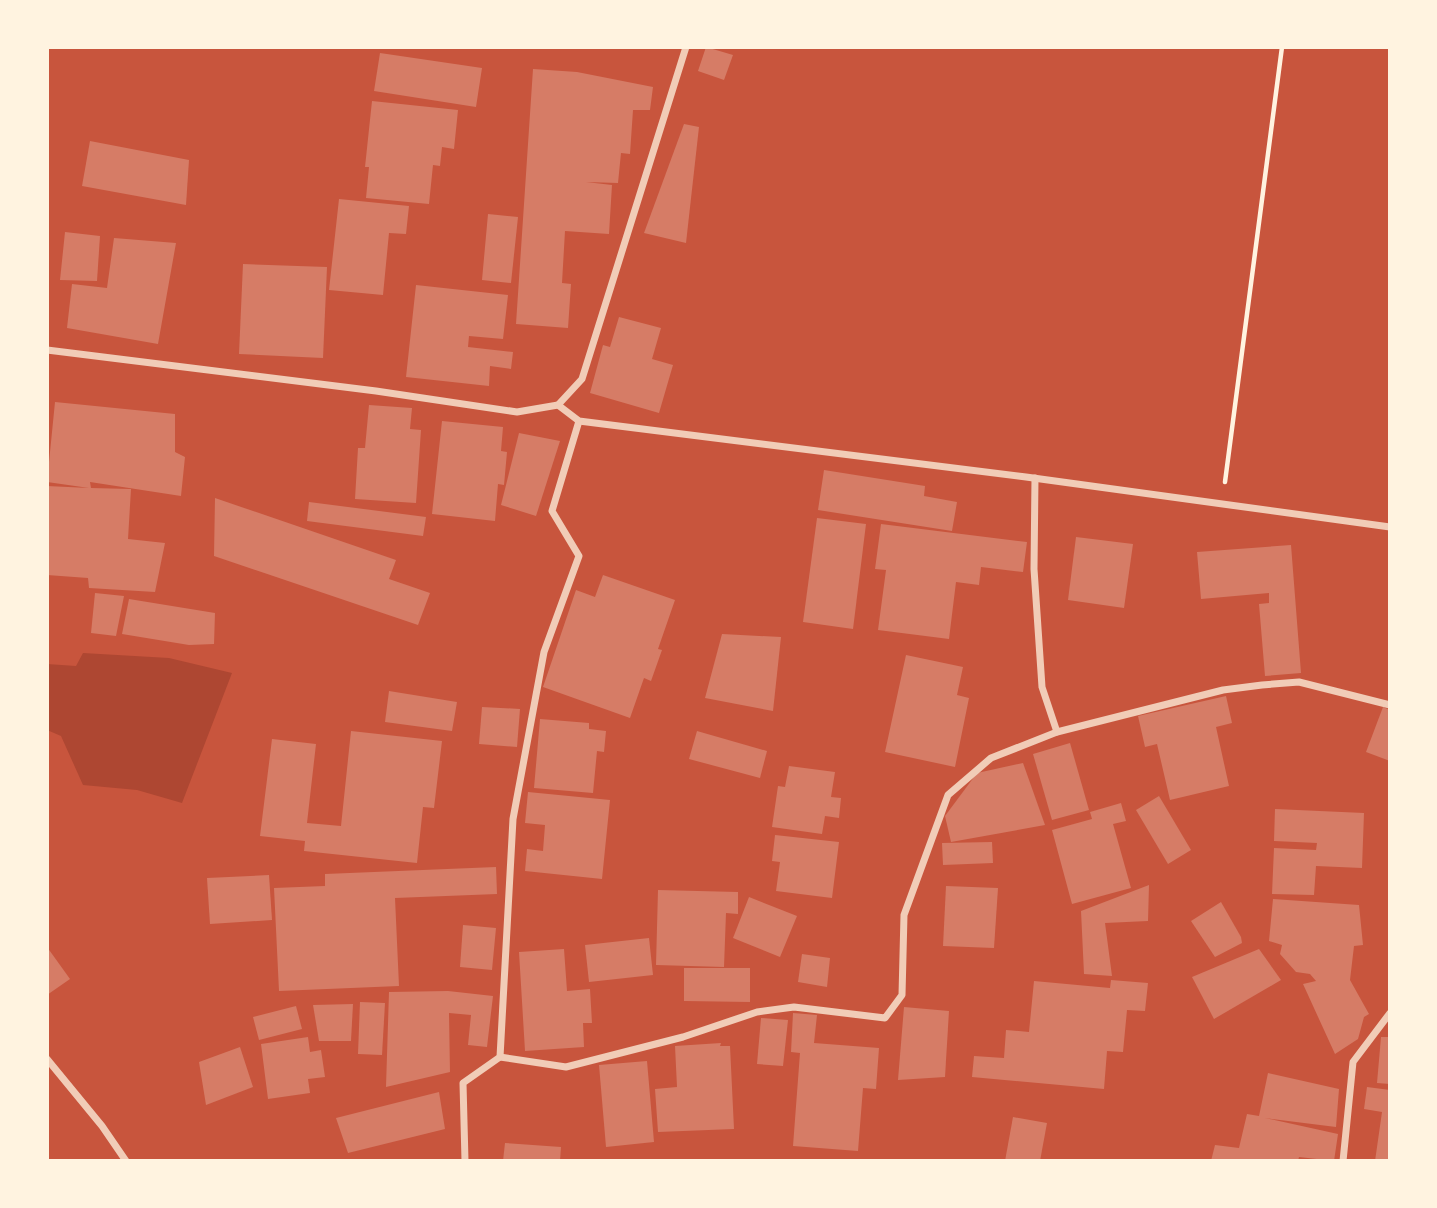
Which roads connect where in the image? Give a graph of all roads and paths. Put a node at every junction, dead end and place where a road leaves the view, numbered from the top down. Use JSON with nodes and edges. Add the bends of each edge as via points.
{"nodes":[{"id":1,"x":687,"y":47,"type":"edge"},
{"id":2,"x":1282,"y":47,"type":"edge"},
{"id":3,"x":47,"y":350,"type":"edge"},
{"id":4,"x":558,"y":405,"type":"junction"},
{"id":5,"x":579,"y":421,"type":"junction"},
{"id":6,"x":1035,"y":478,"type":"junction"},
{"id":7,"x":1223,"y":504,"type":"junction"},
{"id":8,"x":1390,"y":527,"type":"edge"},
{"id":9,"x":1390,"y":705,"type":"edge"},
{"id":10,"x":1057,"y":732,"type":"junction"},
{"id":11,"x":1390,"y":1013,"type":"edge"},
{"id":12,"x":500,"y":1057,"type":"junction"},
{"id":13,"x":47,"y":1059,"type":"edge"},
{"id":14,"x":126,"y":1161,"type":"edge"},
{"id":15,"x":465,"y":1161,"type":"edge"},
{"id":16,"x":1343,"y":1161,"type":"edge"}],
"edges":[{"from":1,"to":4,"type":"street","via":[[582,379]]},
{"from":2,"to":7,"type":"path"},
{"from":3,"to":4,"type":"street","via":[[517,412]]},
{"from":4,"to":5,"type":"street"},
{"from":5,"to":6,"type":"street"},
{"from":5,"to":12,"type":"street","via":[[552,511],[579,556],[544,652],[513,819]]},
{"from":6,"to":7,"type":"street"},
{"from":6,"to":10,"type":"street","via":[[1034,569],[1042,687]]},
{"from":7,"to":8,"type":"street"},
{"from":9,"to":10,"type":"street","via":[[1299,682],[1262,685],[1223,690]]},
{"from":10,"to":12,"type":"street","via":[[991,758],[948,795],[904,915],[902,995],[885,1018],[794,1007],[757,1012],[683,1037],[566,1067]]},
{"from":11,"to":16,"type":"street","via":[[1353,1062]]},
{"from":12,"to":15,"type":"street","via":[[463,1083]]},
{"from":13,"to":14,"type":"street"}]}
